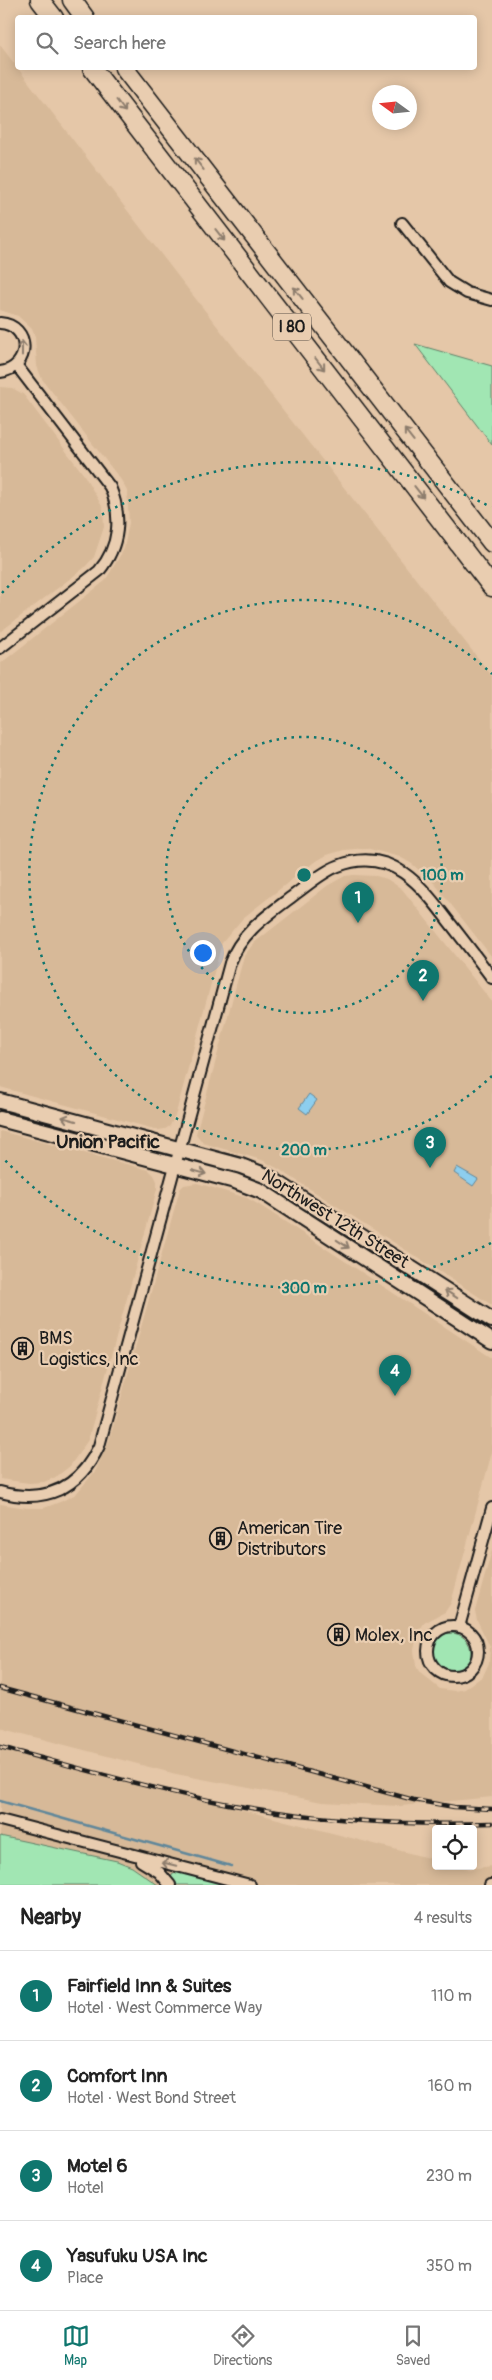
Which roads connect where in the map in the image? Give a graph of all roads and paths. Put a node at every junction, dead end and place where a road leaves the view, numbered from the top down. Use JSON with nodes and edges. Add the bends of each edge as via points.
{"nodes":[{"id":1,"x":40,"y":0,"type":"edge"},
{"id":2,"x":72,"y":0,"type":"edge"},
{"id":3,"x":52,"y":15,"type":"edge"},
{"id":4,"x":83,"y":15,"type":"edge"},
{"id":5,"x":94,"y":70,"type":"edge"},
{"id":6,"x":126,"y":70,"type":"edge"},
{"id":7,"x":402,"y":222,"type":"dead end"},
{"id":8,"x":492,"y":300,"type":"edge"},
{"id":9,"x":0,"y":323,"type":"edge"},
{"id":10,"x":17,"y":366,"type":"junction"},
{"id":11,"x":0,"y":372,"type":"edge"},
{"id":12,"x":492,"y":543,"type":"edge"},
{"id":13,"x":492,"y":587,"type":"edge"},
{"id":14,"x":0,"y":648,"type":"edge"},
{"id":15,"x":492,"y":978,"type":"edge"},
{"id":16,"x":0,"y":1101,"type":"edge"},
{"id":17,"x":0,"y":1119,"type":"edge"},
{"id":18,"x":180,"y":1149,"type":"junction"},
{"id":19,"x":176,"y":1166,"type":"junction"},
{"id":20,"x":492,"y":1320,"type":"edge"},
{"id":21,"x":492,"y":1341,"type":"edge"},
{"id":22,"x":0,"y":1492,"type":"edge"},
{"id":23,"x":492,"y":1508,"type":"edge"},
{"id":24,"x":459,"y":1627,"type":"junction"},
{"id":25,"x":0,"y":1820,"type":"edge"},
{"id":26,"x":107,"y":1849,"type":"junction"},
{"id":27,"x":170,"y":1885,"type":"edge"},
{"id":28,"x":250,"y":1885,"type":"edge"}],
"edges":[{"from":1,"to":3,"type":"highway"},
{"from":2,"to":4,"type":"highway"},
{"from":5,"to":13,"type":"highway","number":"I 80","one_way":true},
{"from":12,"to":6,"type":"highway","number":"I 80","one_way":true},
{"from":7,"to":8,"type":"street","via":[[453,286],[467,294]]},
{"from":10,"to":9,"type":"street","one_way":true,"via":[[24,353],[22,338],[11,326]]},
{"from":10,"to":11,"type":"street"},
{"from":10,"to":14,"type":"street","via":[[110,487],[118,527],[110,555],[99,571]]},
{"from":15,"to":18,"type":"street","via":[[417,882],[395,867],[379,862],[360,861],[337,866],[250,930],[235,949]]},
{"from":18,"to":16,"type":"main road","name":"Northwest 12th Street","one_way":true},
{"from":17,"to":19,"type":"main road","name":"Northwest 12th Street"},
{"from":18,"to":19,"type":"street"},
{"from":20,"to":18,"type":"main road","name":"Northwest 12th Street","one_way":true,"via":[[267,1176]]},
{"from":19,"to":21,"type":"main road","name":"Northwest 12th Street","one_way":true,"via":[[261,1191]]},
{"from":19,"to":22,"type":"street","via":[[99,1446],[85,1471],[67,1486],[29,1497]]},
{"from":23,"to":24,"type":"street"},
{"from":24,"to":24,"type":"street","via":[[451,1626],[436,1632],[428,1645],[433,1668],[447,1676],[459,1676],[471,1669],[478,1653],[473,1636]]},
{"from":25,"to":26,"type":"street"},
{"from":26,"to":27,"type":"street","via":[[149,1865]]},
{"from":28,"to":26,"type":"street","one_way":true}]}
